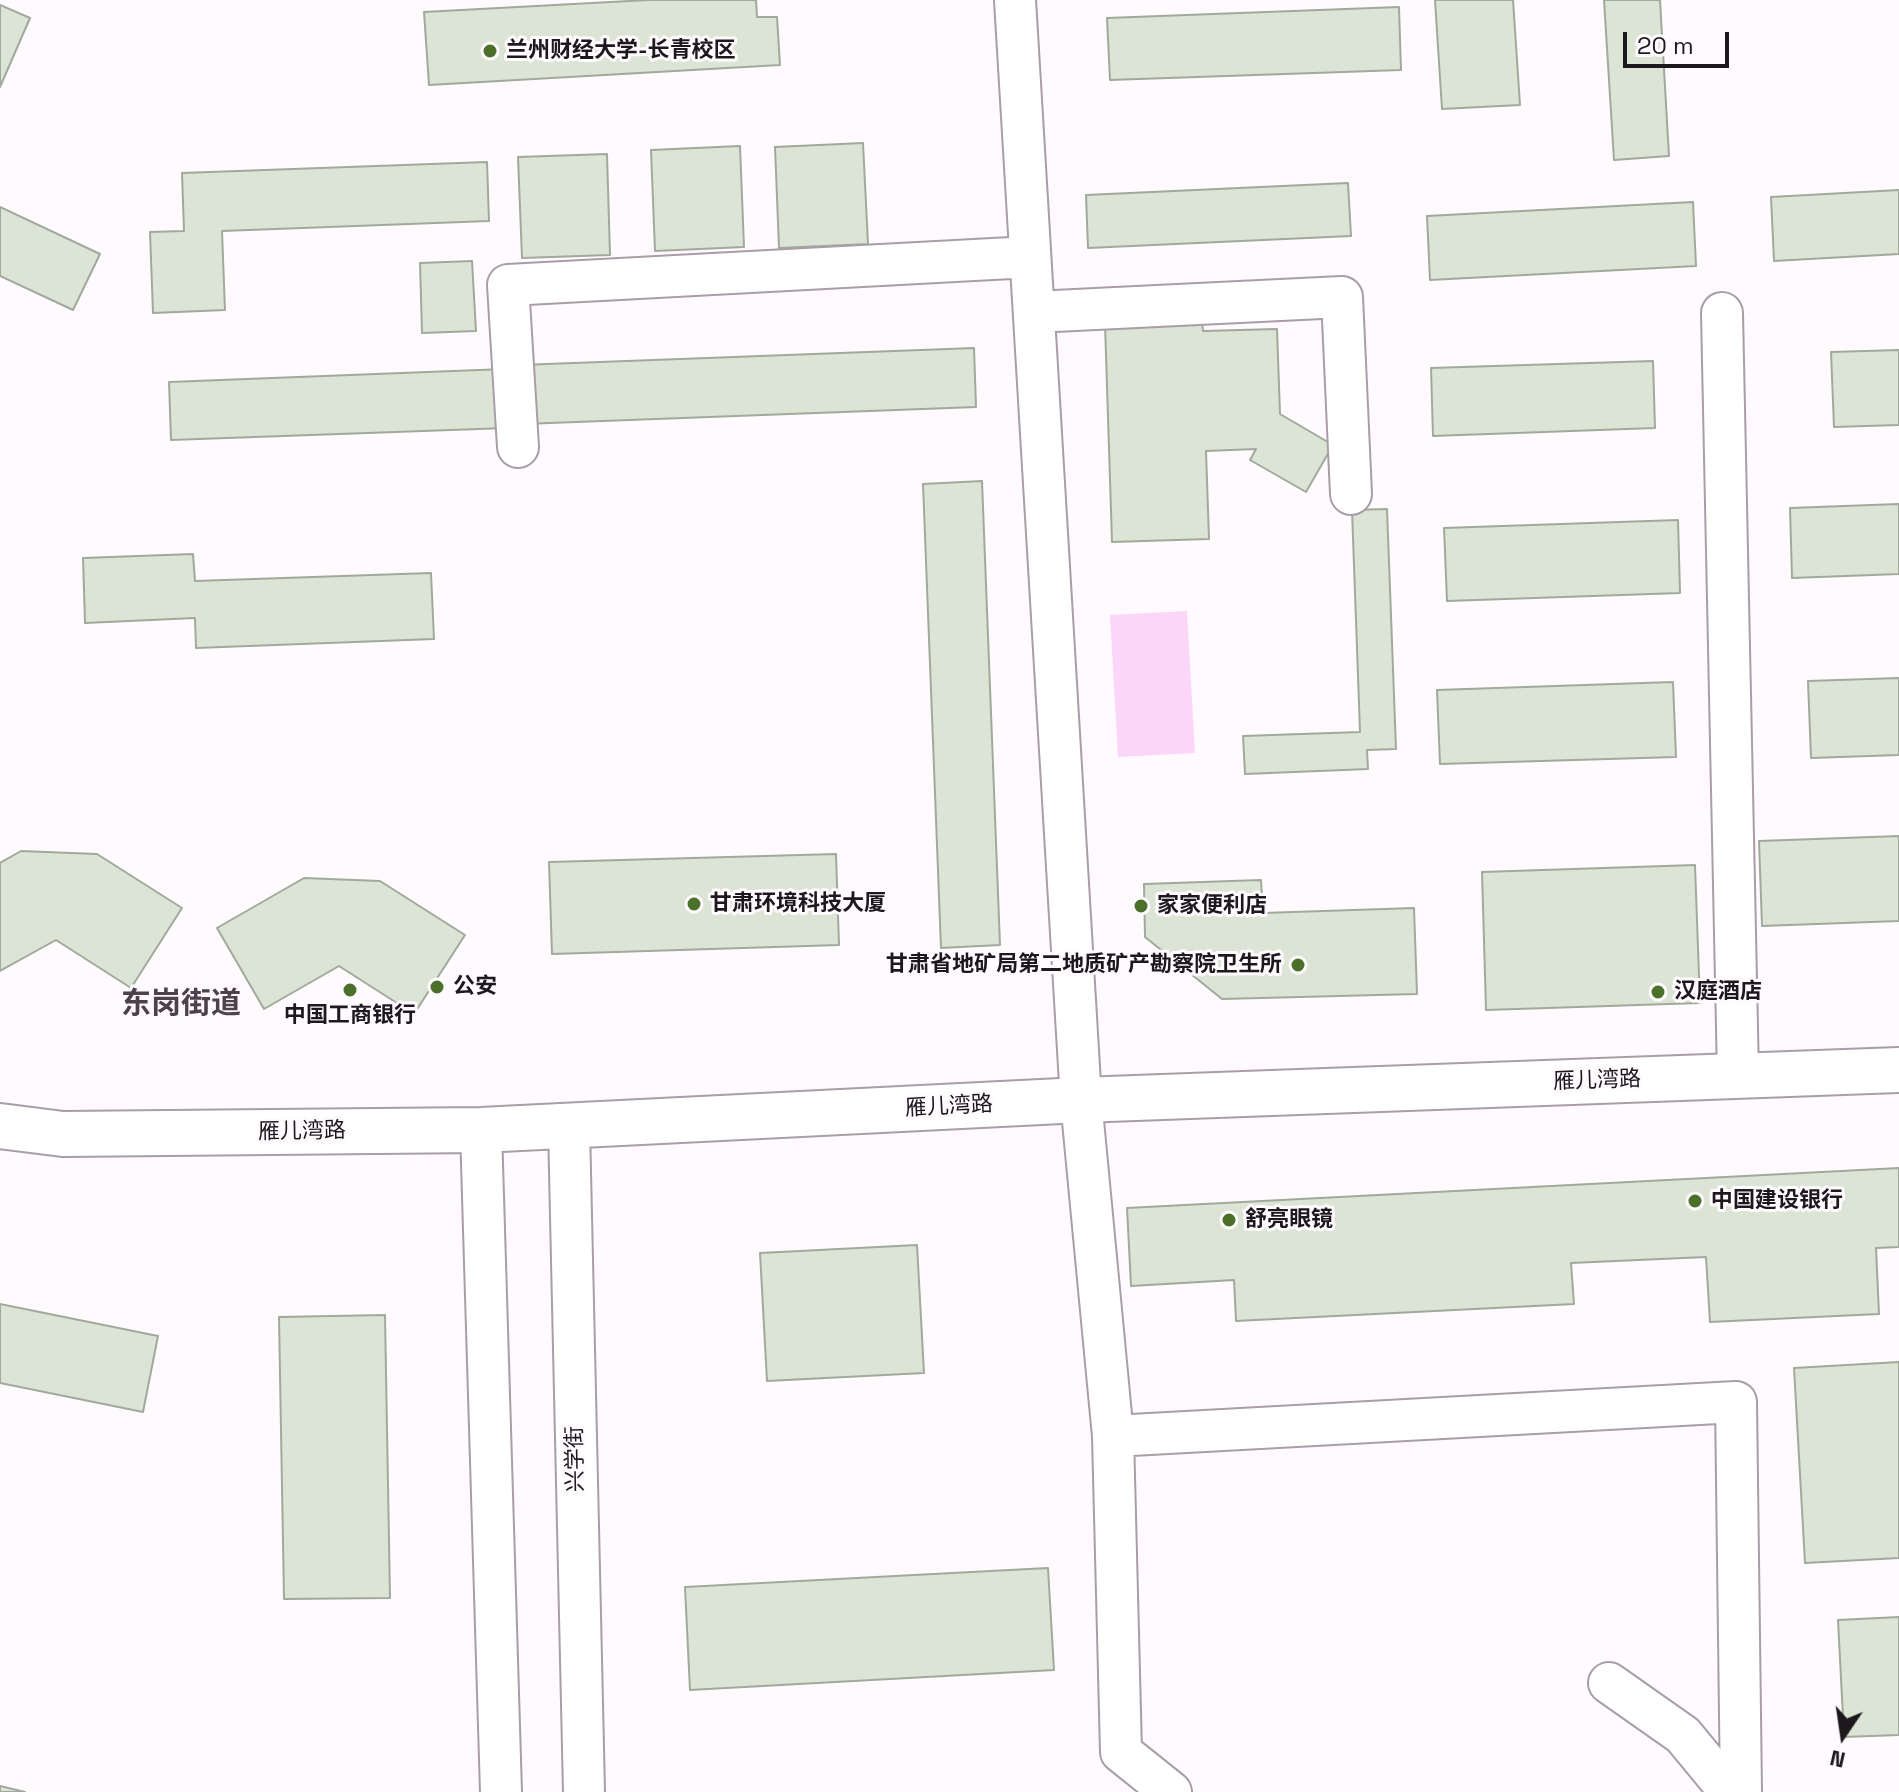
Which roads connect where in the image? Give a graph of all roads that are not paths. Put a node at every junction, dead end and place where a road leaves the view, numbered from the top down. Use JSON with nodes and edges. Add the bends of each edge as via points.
{"nodes":[{"id":1,"x":1015,"y":0,"type":"edge"},
{"id":2,"x":1030,"y":257,"type":"junction"},
{"id":3,"x":1034,"y":312,"type":"junction"},
{"id":4,"x":1722,"y":313,"type":"dead end"},
{"id":5,"x":518,"y":447,"type":"dead end"},
{"id":6,"x":1351,"y":494,"type":"dead end"},
{"id":7,"x":1899,"y":1070,"type":"edge"},
{"id":8,"x":1738,"y":1076,"type":"junction"},
{"id":9,"x":1081,"y":1100,"type":"junction"},
{"id":10,"x":0,"y":1126,"type":"edge"},
{"id":11,"x":569,"y":1127,"type":"junction"},
{"id":12,"x":481,"y":1130,"type":"junction"},
{"id":13,"x":1113,"y":1436,"type":"junction"},
{"id":14,"x":1609,"y":1683,"type":"dead end"},
{"id":15,"x":501,"y":1792,"type":"edge"},
{"id":16,"x":584,"y":1792,"type":"edge"},
{"id":17,"x":1171,"y":1792,"type":"edge"},
{"id":18,"x":1730,"y":1792,"type":"edge"},
{"id":19,"x":1741,"y":1792,"type":"edge"}],
"edges":[{"from":1,"to":2,"type":"street"},
{"from":2,"to":3,"type":"street"},
{"from":2,"to":5,"type":"street","via":[[508,285]]},
{"from":3,"to":6,"type":"street","via":[[1342,297]]},
{"from":3,"to":9,"type":"street"},
{"from":4,"to":8,"type":"street"},
{"from":7,"to":8,"type":"main road","name":"雁儿湾路"},
{"from":8,"to":9,"type":"main road","name":"雁儿湾路"},
{"from":9,"to":11,"type":"main road","name":"雁儿湾路"},
{"from":9,"to":13,"type":"street"},
{"from":10,"to":12,"type":"main road","name":"雁儿湾路","via":[[63,1134]]},
{"from":11,"to":12,"type":"main road","name":"雁儿湾路"},
{"from":11,"to":16,"type":"street","name":"兴学街"},
{"from":12,"to":15,"type":"street"},
{"from":13,"to":17,"type":"street","via":[[1121,1752]]},
{"from":13,"to":19,"type":"street","via":[[1736,1402]]},
{"from":14,"to":18,"type":"street","via":[[1683,1735]]}]}
